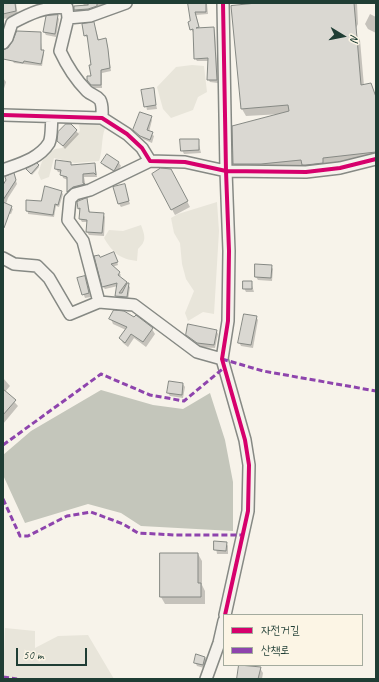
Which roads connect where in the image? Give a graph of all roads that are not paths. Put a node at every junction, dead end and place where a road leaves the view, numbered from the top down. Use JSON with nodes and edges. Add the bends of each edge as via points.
{"nodes":[{"id":1,"x":126,"y":3,"type":"edge"},
{"id":2,"x":223,"y":3,"type":"edge"},
{"id":3,"x":32,"y":8,"type":"edge"},
{"id":4,"x":68,"y":18,"type":"junction"},
{"id":5,"x":3,"y":43,"type":"edge"},
{"id":6,"x":3,"y":115,"type":"edge"},
{"id":7,"x":52,"y":118,"type":"junction"},
{"id":8,"x":102,"y":118,"type":"junction"},
{"id":9,"x":376,"y":159,"type":"edge"},
{"id":10,"x":150,"y":162,"type":"junction"},
{"id":11,"x":3,"y":170,"type":"edge"},
{"id":12,"x":226,"y":171,"type":"junction"},
{"id":13,"x":3,"y":258,"type":"edge"},
{"id":14,"x":99,"y":302,"type":"junction"},
{"id":15,"x":222,"y":359,"type":"junction"},
{"id":16,"x":225,"y":614,"type":"edge"},
{"id":17,"x":223,"y":625,"type":"edge"},
{"id":18,"x":206,"y":679,"type":"edge"}],
"edges":[{"from":1,"to":4,"type":"street","via":[[90,16]]},
{"from":2,"to":12,"type":"street"},
{"from":3,"to":4,"type":"street","via":[[66,8]]},
{"from":3,"to":5,"type":"street","via":[[12,23],[8,38]]},
{"from":4,"to":8,"type":"street","via":[[60,51],[76,80],[88,93],[101,101]]},
{"from":6,"to":7,"type":"street"},
{"from":7,"to":8,"type":"street"},
{"from":7,"to":11,"type":"street","via":[[50,142],[39,154]]},
{"from":8,"to":10,"type":"street","via":[[127,134],[142,148]]},
{"from":9,"to":12,"type":"street","via":[[340,168],[306,172]]},
{"from":10,"to":12,"type":"street","via":[[185,162]]},
{"from":10,"to":14,"type":"street","via":[[90,190],[75,194],[70,199],[68,220],[83,241]]},
{"from":12,"to":15,"type":"street","via":[[228,321]]},
{"from":13,"to":14,"type":"street","via":[[14,264],[37,266],[49,278],[70,314]]},
{"from":14,"to":15,"type":"street","via":[[134,305],[197,352]]},
{"from":15,"to":16,"type":"street","via":[[245,440],[249,465],[248,511]]},
{"from":17,"to":18,"type":"street"}]}
